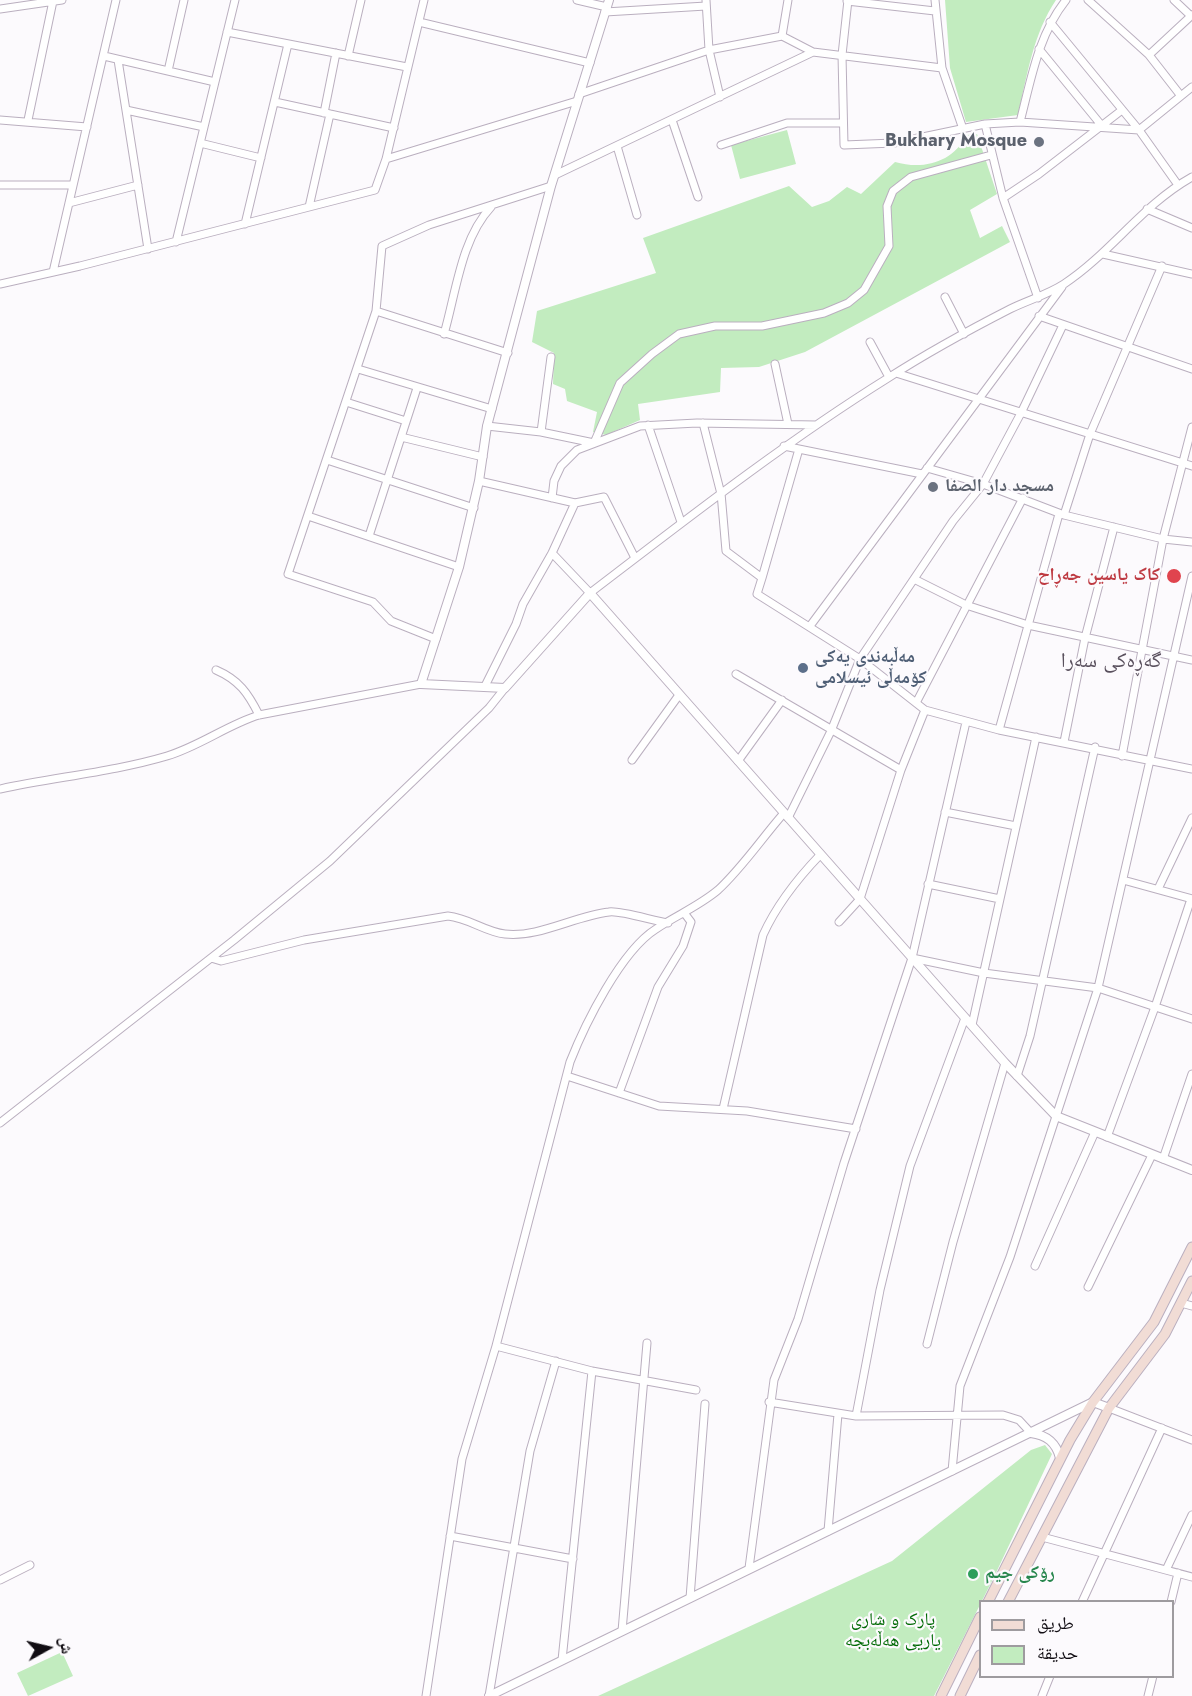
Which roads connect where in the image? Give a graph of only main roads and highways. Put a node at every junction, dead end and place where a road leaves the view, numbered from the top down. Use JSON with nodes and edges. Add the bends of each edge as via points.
{"nodes":[{"id":1,"x":1192,"y":1246,"type":"edge"},
{"id":2,"x":1192,"y":1281,"type":"edge"},
{"id":3,"x":989,"y":1600,"type":"edge"},
{"id":4,"x":1009,"y":1600,"type":"edge"},
{"id":5,"x":979,"y":1621,"type":"edge"},
{"id":6,"x":979,"y":1659,"type":"edge"},
{"id":7,"x":941,"y":1696,"type":"edge"},
{"id":8,"x":960,"y":1696,"type":"edge"}],
"edges":[{"from":1,"to":3,"type":"main road","via":[[1154,1322],[1093,1402],[1060,1458]]},
{"from":2,"to":4,"type":"main road","via":[[1165,1334],[1109,1408]]},
{"from":5,"to":7,"type":"main road"},
{"from":6,"to":8,"type":"main road"}]}
